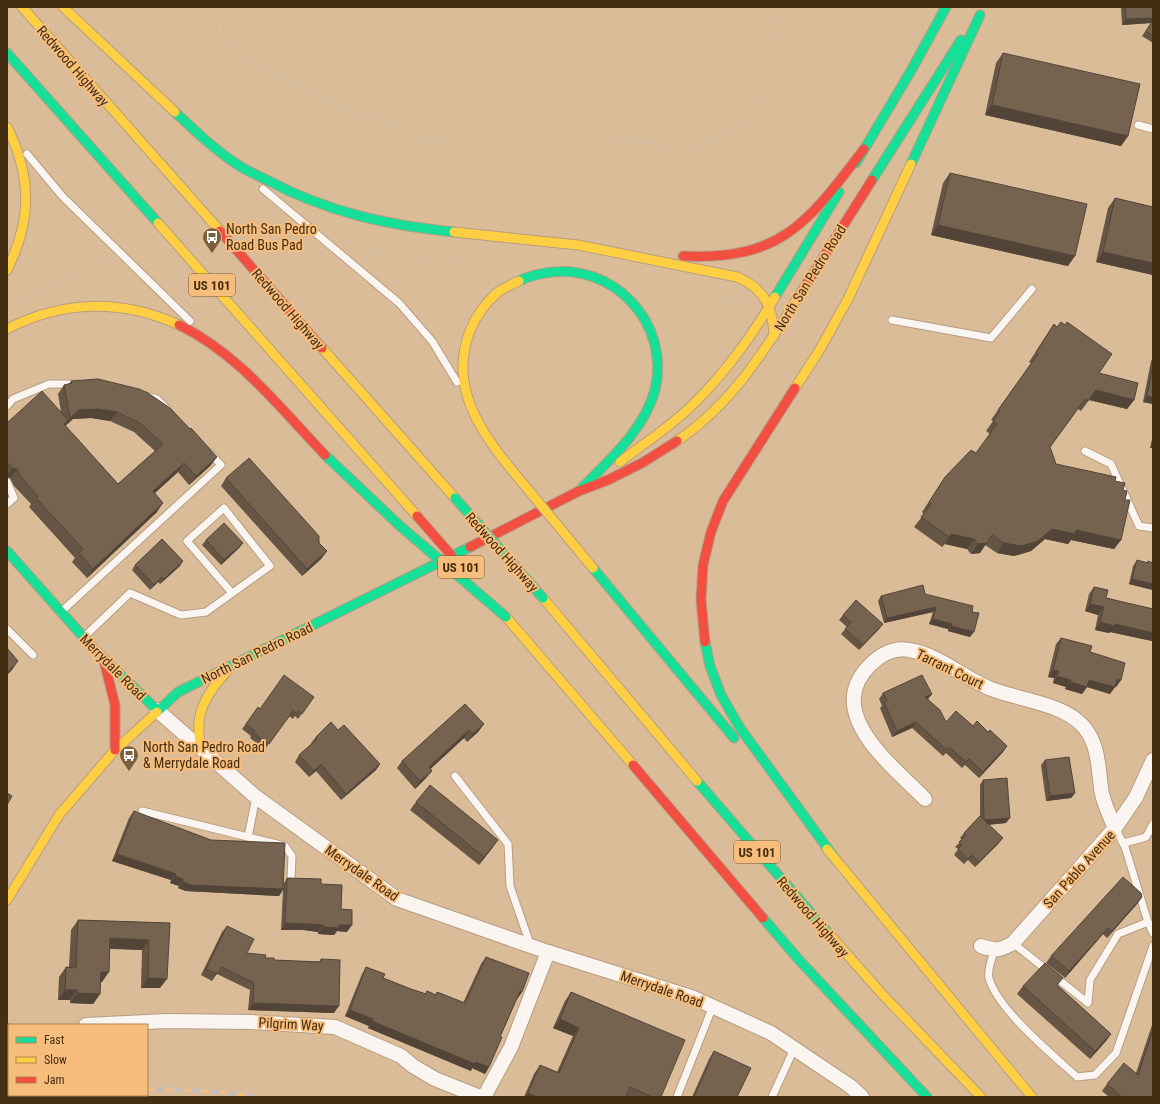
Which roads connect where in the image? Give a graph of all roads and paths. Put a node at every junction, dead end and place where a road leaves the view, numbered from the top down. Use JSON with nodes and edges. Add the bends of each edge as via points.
{"nodes":[{"id":1,"x":22,"y":7,"type":"edge"},
{"id":2,"x":63,"y":7,"type":"edge"},
{"id":3,"x":212,"y":7,"type":"edge"},
{"id":4,"x":773,"y":7,"type":"edge"},
{"id":5,"x":946,"y":7,"type":"edge"},
{"id":6,"x":982,"y":11,"type":"edge"},
{"id":7,"x":7,"y":53,"type":"edge"},
{"id":8,"x":1138,"y":125,"type":"dead end"},
{"id":9,"x":7,"y":127,"type":"edge"},
{"id":10,"x":1153,"y":128,"type":"edge"},
{"id":11,"x":210,"y":145,"type":"junction"},
{"id":12,"x":864,"y":149,"type":"junction"},
{"id":13,"x":578,"y":245,"type":"junction"},
{"id":14,"x":101,"y":256,"type":"dead end"},
{"id":15,"x":7,"y":270,"type":"edge"},
{"id":16,"x":1032,"y":289,"type":"dead end"},
{"id":17,"x":17,"y":302,"type":"dead end"},
{"id":18,"x":770,"y":306,"type":"junction"},
{"id":19,"x":892,"y":320,"type":"dead end"},
{"id":20,"x":7,"y":329,"type":"edge"},
{"id":21,"x":774,"y":336,"type":"junction"},
{"id":22,"x":234,"y":363,"type":"junction"},
{"id":23,"x":84,"y":384,"type":"edge"},
{"id":24,"x":135,"y":394,"type":"edge"},
{"id":25,"x":7,"y":406,"type":"edge"},
{"id":26,"x":173,"y":415,"type":"edge"},
{"id":27,"x":479,"y":422,"type":"junction"},
{"id":28,"x":205,"y":448,"type":"edge"},
{"id":29,"x":1085,"y":451,"type":"dead end"},
{"id":30,"x":7,"y":482,"type":"edge"},
{"id":31,"x":579,"y":491,"type":"junction"},
{"id":32,"x":7,"y":504,"type":"edge"},
{"id":33,"x":1153,"y":528,"type":"edge"},
{"id":34,"x":7,"y":551,"type":"edge"},
{"id":35,"x":232,"y":593,"type":"junction"},
{"id":36,"x":60,"y":613,"type":"junction"},
{"id":37,"x":506,"y":617,"type":"junction"},
{"id":38,"x":7,"y":629,"type":"edge"},
{"id":39,"x":83,"y":638,"type":"junction"},
{"id":40,"x":33,"y":656,"type":"dead end"},
{"id":41,"x":104,"y":659,"type":"junction"},
{"id":42,"x":235,"y":663,"type":"junction"},
{"id":43,"x":157,"y":710,"type":"junction"},
{"id":44,"x":202,"y":748,"type":"junction"},
{"id":45,"x":115,"y":750,"type":"junction"},
{"id":46,"x":1153,"y":760,"type":"edge"},
{"id":47,"x":454,"y":776,"type":"dead end"},
{"id":48,"x":256,"y":797,"type":"junction"},
{"id":49,"x":925,"y":799,"type":"dead end"},
{"id":50,"x":142,"y":811,"type":"dead end"},
{"id":51,"x":1153,"y":824,"type":"edge"},
{"id":52,"x":1115,"y":828,"type":"junction"},
{"id":53,"x":248,"y":836,"type":"junction"},
{"id":54,"x":1124,"y":843,"type":"junction"},
{"id":55,"x":836,"y":860,"type":"junction"},
{"id":56,"x":291,"y":879,"type":"edge"},
{"id":57,"x":7,"y":900,"type":"edge"},
{"id":58,"x":1148,"y":922,"type":"junction"},
{"id":59,"x":1153,"y":932,"type":"edge"},
{"id":60,"x":1012,"y":943,"type":"junction"},
{"id":61,"x":530,"y":944,"type":"junction"},
{"id":62,"x":1153,"y":946,"type":"edge"},
{"id":63,"x":988,"y":948,"type":"joint"},
{"id":64,"x":548,"y":952,"type":"junction"},
{"id":65,"x":712,"y":1006,"type":"junction"},
{"id":66,"x":106,"y":1024,"type":"edge"},
{"id":67,"x":794,"y":1049,"type":"junction"},
{"id":68,"x":480,"y":1097,"type":"edge"},
{"id":69,"x":484,"y":1097,"type":"edge"},
{"id":70,"x":677,"y":1097,"type":"edge"},
{"id":71,"x":772,"y":1097,"type":"edge"},
{"id":72,"x":862,"y":1097,"type":"edge"},
{"id":73,"x":927,"y":1097,"type":"edge"},
{"id":74,"x":981,"y":1097,"type":"edge"},
{"id":75,"x":1032,"y":1097,"type":"edge"}],
"edges":[{"from":1,"to":74,"type":"main road","name":"Redwood Highway","number":"US 101","bridge":true,"via":[[543,598],[783,884],[887,999]]},
{"from":2,"to":11,"type":"main road"},
{"from":3,"to":4,"type":"path","via":[[220,29],[247,58],[288,83],[399,130],[459,147],[522,150],[590,145],[629,138],[690,149],[716,140],[741,125],[760,94],[772,50],[776,17]]},
{"from":5,"to":12,"type":"main road","name":"North San Pedro Road"},
{"from":6,"to":21,"type":"main road","name":"North San Pedro Road","via":[[947,61]]},
{"from":6,"to":55,"type":"main road","via":[[848,299],[809,366],[723,501],[711,532],[703,565],[703,634],[710,666],[722,695],[744,733]]},
{"from":7,"to":37,"type":"main road","number":"US 101","bridge":true},
{"from":8,"to":10,"type":"lane"},
{"from":9,"to":15,"type":"main road","via":[[22,159],[27,197],[20,243]]},
{"from":9,"to":22,"type":"lane","via":[[37,168],[63,197]]},
{"from":11,"to":13,"type":"main road","via":[[236,164],[287,191],[322,206],[358,217],[417,228]]},
{"from":11,"to":27,"type":"lane","via":[[374,280],[406,311],[443,357]]},
{"from":12,"to":13,"type":"main road","via":[[808,218],[789,232],[758,246],[728,254],[687,256]]},
{"from":12,"to":18,"type":"main road","name":"North San Pedro Road"},
{"from":13,"to":18,"type":"main road","via":[[737,277],[756,286]]},
{"from":14,"to":17,"type":"path"},
{"from":16,"to":19,"type":"lane","via":[[991,338]]},
{"from":18,"to":21,"type":"main road"},
{"from":18,"to":31,"type":"main road","name":"North San Pedro Road","via":[[738,353],[700,399],[654,438]]},
{"from":20,"to":22,"type":"main road","via":[[30,318],[62,309],[80,306],[119,306],[155,314],[190,329]]},
{"from":21,"to":31,"type":"main road","name":"North San Pedro Road","via":[[741,383],[696,427],[642,463]]},
{"from":22,"to":37,"type":"main road","bridge":true,"via":[[399,526]]},
{"from":23,"to":25,"type":"lane","via":[[49,384],[13,400]]},
{"from":24,"to":26,"type":"lane","via":[[157,399]]},
{"from":27,"to":31,"type":"main road","via":[[465,389],[463,358],[469,332],[481,310],[492,297],[520,278],[553,270],[588,273],[617,288],[640,310],[652,333],[658,359],[656,386],[645,412],[633,431]]},
{"from":27,"to":55,"type":"main road","bridge":true,"via":[[511,469]]},
{"from":28,"to":36,"type":"lane","via":[[221,465]]},
{"from":29,"to":33,"type":"lane","via":[[1111,464],[1139,526]]},
{"from":30,"to":32,"type":"lane","via":[[14,498]]},
{"from":31,"to":42,"type":"main road","name":"North San Pedro Road"},
{"from":34,"to":36,"type":"main road","name":"Merrydale Road","via":[[13,562]]},
{"from":35,"to":35,"type":"lane","via":[[270,566],[224,508],[186,541]]},
{"from":35,"to":39,"type":"lane","via":[[206,612],[180,615],[130,593]]},
{"from":36,"to":39,"type":"main road","name":"Merrydale Road"},
{"from":37,"to":73,"type":"main road","number":"US 101","via":[[800,961]]},
{"from":38,"to":40,"type":"lane"},
{"from":39,"to":41,"type":"main road","name":"Merrydale Road"},
{"from":41,"to":43,"type":"main road","name":"Merrydale Road"},
{"from":41,"to":45,"type":"main road","via":[[115,705]]},
{"from":42,"to":43,"type":"main road","name":"North San Pedro Road","via":[[178,692]]},
{"from":42,"to":44,"type":"main road","via":[[216,684],[201,708],[197,725]]},
{"from":43,"to":44,"type":"street","name":"Merrydale Road"},
{"from":43,"to":45,"type":"main road","name":"North San Pedro Road"},
{"from":44,"to":48,"type":"street","name":"Merrydale Road"},
{"from":45,"to":57,"type":"main road","name":"North San Pedro Road","via":[[59,815]]},
{"from":46,"to":52,"type":"street","name":"San Pablo Avenue","via":[[1136,797]]},
{"from":47,"to":61,"type":"lane","via":[[508,844],[510,886]]},
{"from":48,"to":53,"type":"lane"},
{"from":48,"to":61,"type":"street","name":"Merrydale Road","via":[[397,899]]},
{"from":49,"to":52,"type":"street","name":"Tarrant Court","via":[[870,742],[859,724],[854,706],[854,689],[863,672],[887,652],[908,650],[923,654],[991,690],[1072,716],[1089,733],[1094,744],[1103,796]]},
{"from":50,"to":53,"type":"lane"},
{"from":51,"to":54,"type":"lane","via":[[1146,837]]},
{"from":52,"to":54,"type":"lane"},
{"from":52,"to":60,"type":"street","name":"San Pablo Avenue"},
{"from":53,"to":56,"type":"lane","via":[[285,846],[292,856]]},
{"from":54,"to":58,"type":"lane"},
{"from":55,"to":75,"type":"main road"},
{"from":58,"to":59,"type":"lane"},
{"from":58,"to":60,"type":"lane","via":[[1118,934],[1090,980],[1088,1003]]},
{"from":60,"to":63,"type":"street","name":"San Pablo Avenue","via":[[1004,948]]},
{"from":61,"to":64,"type":"street","name":"Merrydale Road"},
{"from":62,"to":63,"type":"lane","via":[[1116,1053],[1095,1075],[1077,1077],[1036,1040],[998,998],[989,977]]},
{"from":64,"to":65,"type":"street","name":"Merrydale Road"},
{"from":64,"to":69,"type":"street","via":[[511,1047]]},
{"from":65,"to":67,"type":"street","name":"Merrydale Road","via":[[771,1033]]},
{"from":65,"to":70,"type":"lane"},
{"from":66,"to":68,"type":"street","name":"Pilgrim Way","via":[[166,1021],[250,1022],[335,1027],[401,1056],[435,1079]]},
{"from":67,"to":71,"type":"lane"},
{"from":67,"to":72,"type":"street","name":"Merrydale Road","via":[[850,1086]]}]}
